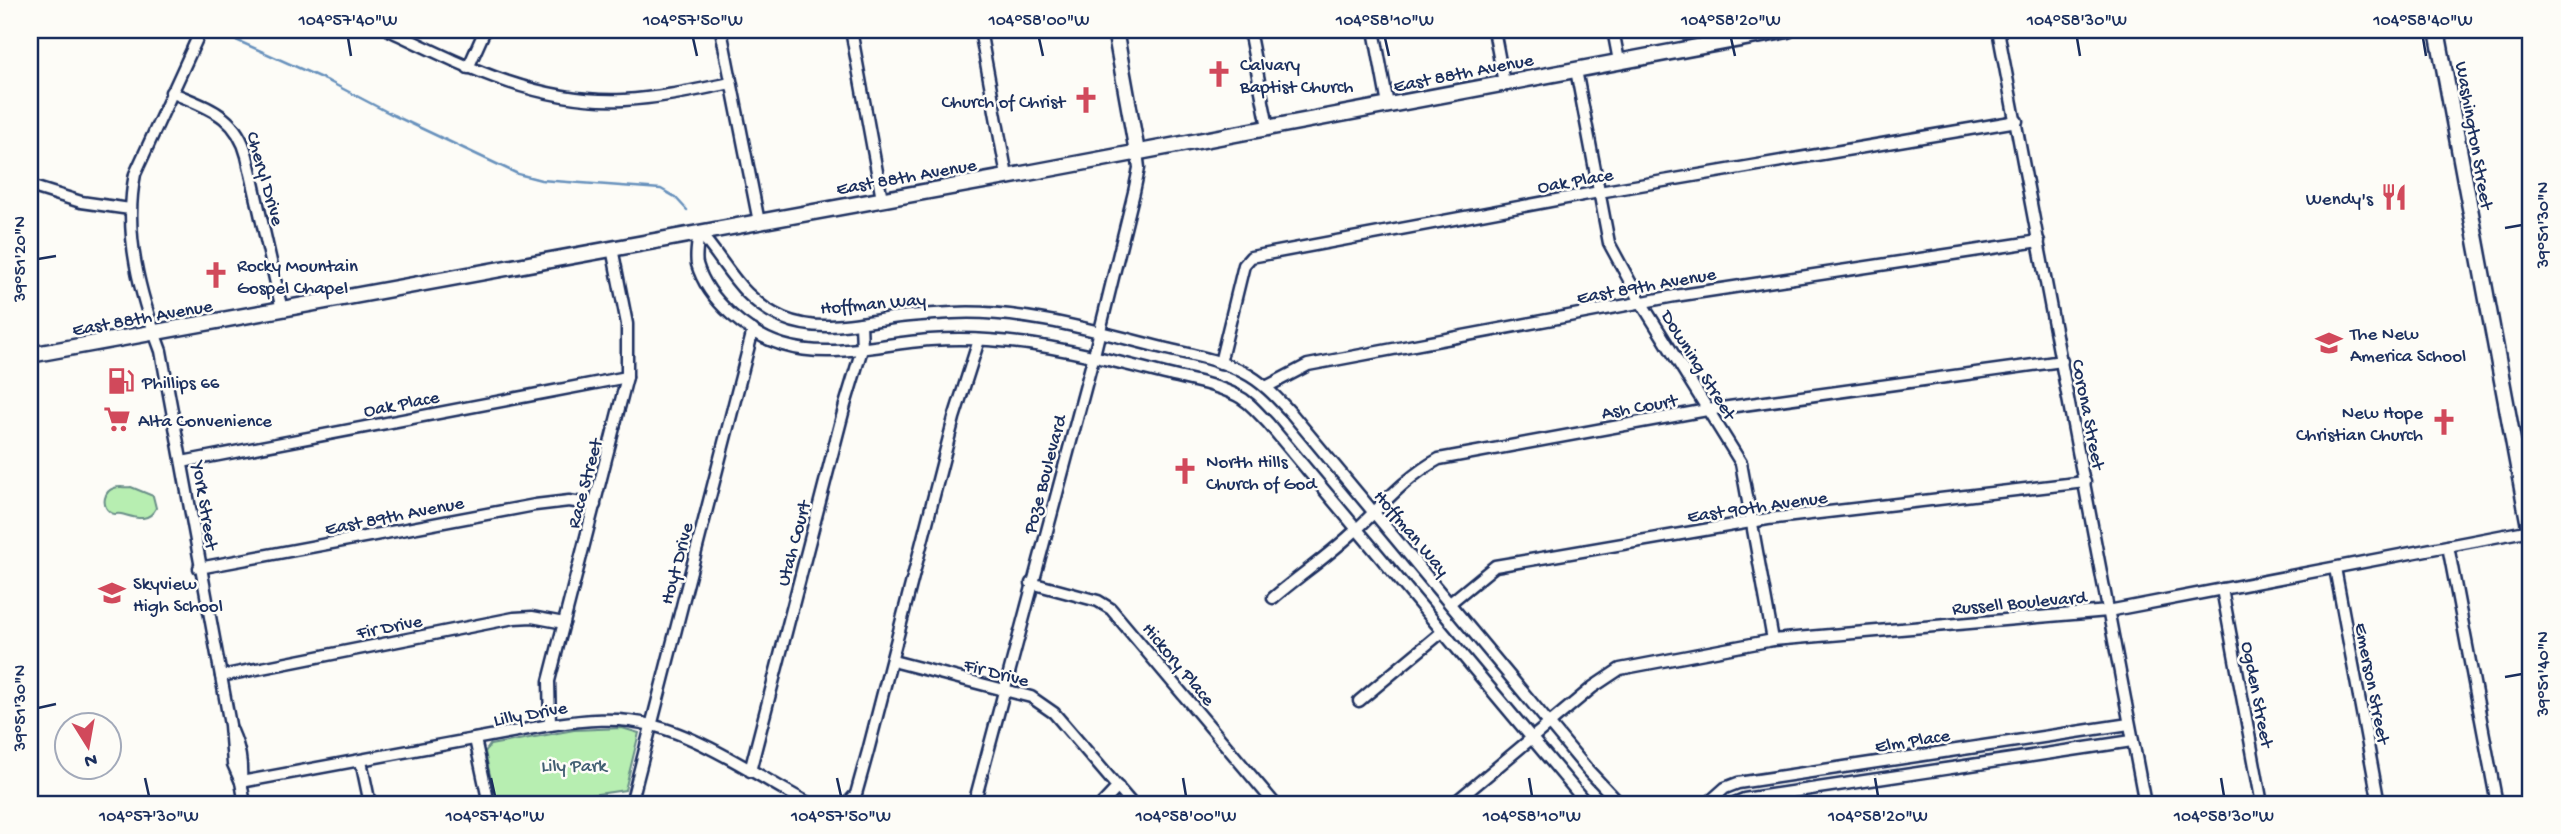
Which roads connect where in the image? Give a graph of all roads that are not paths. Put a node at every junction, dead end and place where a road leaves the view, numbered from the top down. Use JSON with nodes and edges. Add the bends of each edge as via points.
{"nodes":[{"id":1,"x":389,"y":30,"type":"edge"},
{"id":2,"x":485,"y":30,"type":"edge"},
{"id":3,"x":721,"y":30,"type":"edge"},
{"id":4,"x":851,"y":30,"type":"edge"},
{"id":5,"x":979,"y":30,"type":"edge"},
{"id":6,"x":1115,"y":30,"type":"edge"},
{"id":7,"x":1249,"y":30,"type":"edge"},
{"id":8,"x":1374,"y":30,"type":"edge"},
{"id":9,"x":1494,"y":30,"type":"edge"},
{"id":10,"x":1613,"y":30,"type":"edge"},
{"id":11,"x":1788,"y":30,"type":"edge"},
{"id":12,"x":1998,"y":30,"type":"edge"},
{"id":13,"x":2437,"y":30,"type":"edge"},
{"id":14,"x":201,"y":31,"type":"edge"},
{"id":15,"x":1734,"y":35,"type":"edge"},
{"id":16,"x":1619,"y":61,"type":"junction"},
{"id":17,"x":468,"y":68,"type":"junction"},
{"id":18,"x":1576,"y":70,"type":"junction"},
{"id":19,"x":731,"y":83,"type":"junction"},
{"id":20,"x":1504,"y":83,"type":"junction"},
{"id":21,"x":171,"y":92,"type":"junction"},
{"id":22,"x":1388,"y":105,"type":"junction"},
{"id":23,"x":2017,"y":121,"type":"junction"},
{"id":24,"x":1268,"y":127,"type":"junction"},
{"id":25,"x":1137,"y":152,"type":"junction"},
{"id":26,"x":1007,"y":176,"type":"junction"},
{"id":27,"x":30,"y":186,"type":"edge"},
{"id":28,"x":1599,"y":192,"type":"junction"},
{"id":29,"x":882,"y":199,"type":"junction"},
{"id":30,"x":130,"y":209,"type":"junction"},
{"id":31,"x":759,"y":222,"type":"junction"},
{"id":32,"x":699,"y":233,"type":"junction"},
{"id":33,"x":2039,"y":241,"type":"junction"},
{"id":34,"x":612,"y":248,"type":"junction"},
{"id":35,"x":1641,"y":302,"type":"junction"},
{"id":36,"x":282,"y":310,"type":"junction"},
{"id":37,"x":860,"y":323,"type":"junction"},
{"id":38,"x":753,"y":330,"type":"junction"},
{"id":39,"x":1099,"y":332,"type":"junction"},
{"id":40,"x":154,"y":333,"type":"junction"},
{"id":41,"x":979,"y":340,"type":"junction"},
{"id":42,"x":862,"y":349,"type":"junction"},
{"id":43,"x":30,"y":355,"type":"edge"},
{"id":44,"x":1094,"y":355,"type":"junction"},
{"id":45,"x":2062,"y":361,"type":"junction"},
{"id":46,"x":1220,"y":363,"type":"junction"},
{"id":47,"x":627,"y":377,"type":"junction"},
{"id":48,"x":1266,"y":387,"type":"junction"},
{"id":49,"x":1707,"y":410,"type":"junction"},
{"id":50,"x":182,"y":461,"type":"junction"},
{"id":51,"x":2085,"y":482,"type":"junction"},
{"id":52,"x":595,"y":505,"type":"junction"},
{"id":53,"x":1373,"y":512,"type":"junction"},
{"id":54,"x":1752,"y":521,"type":"junction"},
{"id":55,"x":1357,"y":529,"type":"junction"},
{"id":56,"x":2531,"y":533,"type":"edge"},
{"id":57,"x":2448,"y":546,"type":"junction"},
{"id":58,"x":199,"y":568,"type":"junction"},
{"id":59,"x":2335,"y":568,"type":"junction"},
{"id":60,"x":1031,"y":583,"type":"junction"},
{"id":61,"x":2222,"y":589,"type":"junction"},
{"id":62,"x":1273,"y":598,"type":"dead end"},
{"id":63,"x":1450,"y":603,"type":"junction"},
{"id":64,"x":2108,"y":611,"type":"junction"},
{"id":65,"x":564,"y":623,"type":"junction"},
{"id":66,"x":1443,"y":632,"type":"junction"},
{"id":67,"x":1773,"y":640,"type":"junction"},
{"id":68,"x":892,"y":661,"type":"junction"},
{"id":69,"x":221,"y":676,"type":"junction"},
{"id":70,"x":1004,"y":690,"type":"junction"},
{"id":71,"x":1359,"y":701,"type":"dead end"},
{"id":72,"x":651,"y":724,"type":"junction"},
{"id":73,"x":1550,"y":724,"type":"junction"},
{"id":74,"x":2129,"y":724,"type":"junction"},
{"id":75,"x":550,"y":725,"type":"junction"},
{"id":76,"x":475,"y":739,"type":"junction"},
{"id":77,"x":1531,"y":740,"type":"junction"},
{"id":78,"x":2132,"y":741,"type":"junction"},
{"id":79,"x":361,"y":761,"type":"junction"},
{"id":80,"x":750,"y":771,"type":"junction"},
{"id":81,"x":241,"y":782,"type":"junction"},
{"id":82,"x":1118,"y":788,"type":"junction"},
{"id":83,"x":245,"y":804,"type":"edge"},
{"id":84,"x":370,"y":804,"type":"edge"},
{"id":85,"x":489,"y":804,"type":"edge"},
{"id":86,"x":631,"y":804,"type":"edge"},
{"id":87,"x":810,"y":804,"type":"edge"},
{"id":88,"x":848,"y":804,"type":"edge"},
{"id":89,"x":974,"y":804,"type":"edge"},
{"id":90,"x":1102,"y":804,"type":"edge"},
{"id":91,"x":1132,"y":804,"type":"edge"},
{"id":92,"x":1275,"y":804,"type":"edge"},
{"id":93,"x":1453,"y":804,"type":"edge"},
{"id":94,"x":1587,"y":804,"type":"edge"},
{"id":95,"x":1620,"y":804,"type":"edge"},
{"id":96,"x":1707,"y":804,"type":"edge"},
{"id":97,"x":1732,"y":804,"type":"edge"},
{"id":98,"x":2145,"y":804,"type":"edge"},
{"id":99,"x":2262,"y":804,"type":"edge"},
{"id":100,"x":2379,"y":804,"type":"edge"},
{"id":101,"x":2497,"y":804,"type":"edge"}],
"edges":[{"from":1,"to":17,"type":"street"},
{"from":2,"to":17,"type":"street"},
{"from":3,"to":19,"type":"street"},
{"from":4,"to":29,"type":"street"},
{"from":5,"to":26,"type":"street"},
{"from":6,"to":25,"type":"main road"},
{"from":7,"to":24,"type":"street"},
{"from":8,"to":22,"type":"street"},
{"from":9,"to":20,"type":"street"},
{"from":10,"to":16,"type":"street"},
{"from":11,"to":15,"type":"main road","name":"East 88th Avenue"},
{"from":12,"to":23,"type":"street","name":"Corona Street"},
{"from":13,"to":56,"type":"main road","name":"Washington Street"},
{"from":14,"to":21,"type":"street","name":"York Street"},
{"from":15,"to":16,"type":"main road","name":"East 88th Avenue"},
{"from":16,"to":18,"type":"main road","name":"East 88th Avenue"},
{"from":17,"to":19,"type":"street","via":[[535,91],[592,99],[647,98]]},
{"from":18,"to":20,"type":"main road","name":"East 88th Avenue"},
{"from":18,"to":28,"type":"street","name":"Downing Street"},
{"from":19,"to":31,"type":"street"},
{"from":20,"to":22,"type":"main road","name":"East 88th Avenue"},
{"from":21,"to":30,"type":"street","name":"York Street","via":[[135,174]]},
{"from":21,"to":36,"type":"street","name":"Cheryl Drive","via":[[219,114],[239,132]]},
{"from":22,"to":24,"type":"main road","name":"East 88th Avenue"},
{"from":23,"to":28,"type":"street","name":"Oak Place"},
{"from":23,"to":33,"type":"street","name":"Corona Street"},
{"from":24,"to":25,"type":"main road","name":"East 88th Avenue"},
{"from":25,"to":26,"type":"main road","name":"East 88th Avenue"},
{"from":25,"to":39,"type":"street","name":"Poze Boulevard","via":[[1134,192]]},
{"from":26,"to":29,"type":"main road","name":"East 88th Avenue"},
{"from":27,"to":30,"type":"street","via":[[82,202]]},
{"from":28,"to":35,"type":"street","name":"Downing Street","via":[[1609,243]]},
{"from":28,"to":46,"type":"street","name":"Oak Place","via":[[1251,257],[1244,265]]},
{"from":29,"to":31,"type":"main road","name":"East 88th Avenue"},
{"from":30,"to":40,"type":"street","name":"York Street","via":[[132,242]]},
{"from":31,"to":32,"type":"main road","name":"East 88th Avenue"},
{"from":32,"to":34,"type":"main road","name":"East 88th Avenue"},
{"from":32,"to":37,"type":"street","name":"Hoffman Way","via":[[736,284],[769,311],[806,325]]},
{"from":32,"to":38,"type":"street","via":[[696,261],[703,276],[729,311]]},
{"from":33,"to":35,"type":"street","name":"East 89th Avenue"},
{"from":33,"to":45,"type":"street","name":"Corona Street"},
{"from":34,"to":36,"type":"main road","name":"East 88th Avenue"},
{"from":34,"to":47,"type":"street","name":"Race Street","via":[[627,324]]},
{"from":35,"to":48,"type":"street","name":"East 89th Avenue","via":[[1308,365]]},
{"from":35,"to":49,"type":"street","name":"Downing Street"},
{"from":36,"to":40,"type":"main road","name":"East 88th Avenue"},
{"from":37,"to":39,"type":"street","name":"Hoffman Way","via":[[983,312]]},
{"from":37,"to":42,"type":"street","name":"Utah Court"},
{"from":38,"to":42,"type":"street","via":[[801,349]]},
{"from":38,"to":72,"type":"street","name":"Hoyt Drive"},
{"from":39,"to":44,"type":"street","name":"Poze Boulevard"},
{"from":39,"to":46,"type":"street","name":"Hoffman Way"},
{"from":40,"to":43,"type":"main road","name":"East 88th Avenue"},
{"from":40,"to":50,"type":"street","name":"York Street"},
{"from":41,"to":42,"type":"street","via":[[930,340]]},
{"from":41,"to":44,"type":"street"},
{"from":41,"to":68,"type":"street","via":[[954,418]]},
{"from":42,"to":80,"type":"street","name":"Utah Court"},
{"from":44,"to":55,"type":"street","via":[[1211,386],[1244,400]]},
{"from":44,"to":60,"type":"street","name":"Poze Boulevard"},
{"from":45,"to":49,"type":"street","name":"Ash Court"},
{"from":45,"to":51,"type":"street","name":"Corona Street"},
{"from":46,"to":48,"type":"street","name":"Hoffman Way"},
{"from":47,"to":50,"type":"street","name":"Oak Place"},
{"from":47,"to":52,"type":"street","name":"Race Street"},
{"from":48,"to":53,"type":"street","name":"Hoffman Way"},
{"from":49,"to":53,"type":"street","name":"Ash Court","via":[[1439,459]]},
{"from":49,"to":54,"type":"street","name":"Downing Street","via":[[1741,463]]},
{"from":50,"to":58,"type":"street","name":"York Street"},
{"from":51,"to":54,"type":"street","name":"East 90th Avenue"},
{"from":51,"to":64,"type":"street","name":"Corona Street"},
{"from":52,"to":58,"type":"street","name":"East 89th Avenue","via":[[569,501],[535,505]]},
{"from":52,"to":65,"type":"street","name":"Race Street"},
{"from":53,"to":55,"type":"street","name":"Ash Court"},
{"from":53,"to":63,"type":"street","name":"Hoffman Way"},
{"from":54,"to":63,"type":"street","name":"East 90th Avenue","via":[[1494,566]]},
{"from":54,"to":67,"type":"street","name":"Downing Street"},
{"from":55,"to":62,"type":"street","name":"Ash Court"},
{"from":55,"to":66,"type":"street"},
{"from":56,"to":57,"type":"street","name":"Russell Boulevard"},
{"from":57,"to":59,"type":"street","name":"Russell Boulevard"},
{"from":57,"to":101,"type":"street"},
{"from":58,"to":69,"type":"street","name":"York Street"},
{"from":59,"to":61,"type":"street","name":"Russell Boulevard"},
{"from":59,"to":100,"type":"street","name":"Emerson Street"},
{"from":60,"to":70,"type":"street","name":"Poze Boulevard"},
{"from":60,"to":92,"type":"street","name":"Hickory Place","via":[[1098,601],[1111,609]]},
{"from":61,"to":64,"type":"street","name":"Russell Boulevard"},
{"from":61,"to":99,"type":"street","name":"Ogden Street"},
{"from":63,"to":73,"type":"street","name":"Hoffman Way"},
{"from":64,"to":67,"type":"street","name":"Russell Boulevard"},
{"from":64,"to":74,"type":"street","name":"Corona Street"},
{"from":65,"to":69,"type":"street","name":"Fir Drive","via":[[514,618]]},
{"from":65,"to":75,"type":"street","name":"Race Street","via":[[549,681]]},
{"from":66,"to":71,"type":"street"},
{"from":66,"to":77,"type":"street"},
{"from":67,"to":73,"type":"street","name":"Russell Boulevard","via":[[1620,669]]},
{"from":68,"to":70,"type":"street","name":"Fir Drive"},
{"from":68,"to":88,"type":"street","via":[[856,794]]},
{"from":69,"to":81,"type":"street","name":"York Street","via":[[233,764]]},
{"from":70,"to":82,"type":"street","name":"Fir Drive","via":[[1031,697],[1049,708]]},
{"from":70,"to":89,"type":"street","name":"Poze Boulevard"},
{"from":72,"to":75,"type":"street","name":"Lilly Drive","via":[[595,719]]},
{"from":72,"to":80,"type":"street","name":"Lilly Drive","via":[[695,741]]},
{"from":72,"to":86,"type":"street","name":"Hoyt Drive"},
{"from":73,"to":77,"type":"street","name":"Russell Boulevard"},
{"from":73,"to":95,"type":"street","name":"Hoffman Way"},
{"from":74,"to":78,"type":"street","name":"Corona Street"},
{"from":74,"to":96,"type":"street","name":"Elm Place","via":[[1738,783]]},
{"from":75,"to":76,"type":"street","name":"Lilly Drive"},
{"from":76,"to":79,"type":"street","name":"Lilly Drive"},
{"from":76,"to":85,"type":"street"},
{"from":77,"to":93,"type":"street","name":"Russell Boulevard"},
{"from":77,"to":94,"type":"street"},
{"from":78,"to":97,"type":"street","name":"Elm Place"},
{"from":78,"to":98,"type":"street","name":"Corona Street"},
{"from":79,"to":81,"type":"street","name":"Lilly Drive"},
{"from":79,"to":84,"type":"street"},
{"from":80,"to":87,"type":"street","name":"Lilly Drive"},
{"from":81,"to":83,"type":"street","name":"York Street"},
{"from":82,"to":90,"type":"street"},
{"from":82,"to":91,"type":"street","name":"Fir Drive"}]}
